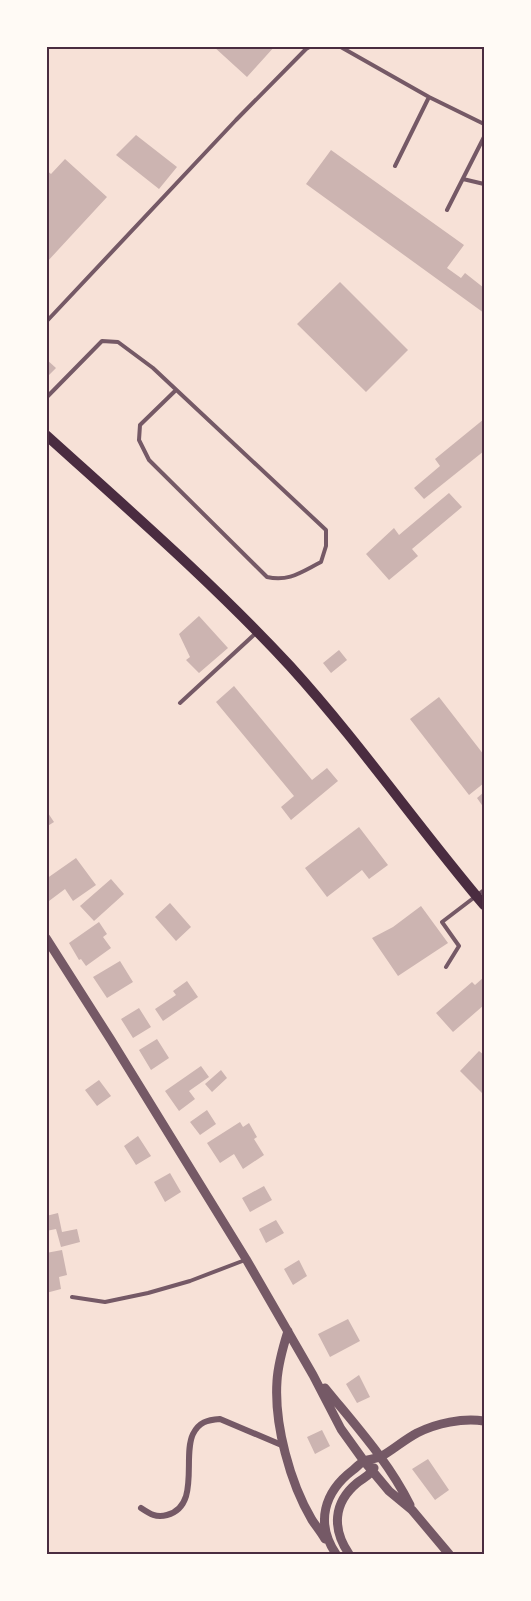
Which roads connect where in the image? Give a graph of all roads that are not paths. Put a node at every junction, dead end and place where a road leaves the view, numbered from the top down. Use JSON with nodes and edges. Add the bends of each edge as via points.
{"nodes":[{"id":1,"x":311,"y":46,"type":"edge"},
{"id":2,"x":339,"y":46,"type":"edge"},
{"id":3,"x":429,"y":97,"type":"junction"},
{"id":4,"x":484,"y":124,"type":"edge"},
{"id":5,"x":484,"y":137,"type":"edge"},
{"id":6,"x":395,"y":166,"type":"dead end"},
{"id":7,"x":463,"y":179,"type":"junction"},
{"id":8,"x":484,"y":184,"type":"edge"},
{"id":9,"x":447,"y":210,"type":"dead end"},
{"id":10,"x":46,"y":322,"type":"edge"},
{"id":11,"x":176,"y":390,"type":"junction"},
{"id":12,"x":46,"y":398,"type":"edge"},
{"id":13,"x":46,"y":435,"type":"edge"},
{"id":14,"x":257,"y":631,"type":"junction"},
{"id":15,"x":180,"y":703,"type":"dead end"},
{"id":16,"x":482,"y":897,"type":"edge"},
{"id":17,"x":46,"y":938,"type":"edge"},
{"id":18,"x":446,"y":967,"type":"dead end"},
{"id":19,"x":246,"y":1259,"type":"junction"},
{"id":20,"x":72,"y":1297,"type":"dead end"},
{"id":21,"x":288,"y":1331,"type":"junction"},
{"id":22,"x":313,"y":1375,"type":"junction"},
{"id":23,"x":484,"y":1421,"type":"edge"},
{"id":24,"x":284,"y":1446,"type":"junction"},
{"id":25,"x":380,"y":1457,"type":"junction"},
{"id":26,"x":364,"y":1461,"type":"junction"},
{"id":27,"x":373,"y":1471,"type":"junction"},
{"id":28,"x":141,"y":1508,"type":"dead end"},
{"id":29,"x":412,"y":1510,"type":"junction"},
{"id":30,"x":334,"y":1551,"type":"edge"},
{"id":31,"x":349,"y":1554,"type":"edge"},
{"id":32,"x":449,"y":1554,"type":"edge"}],
"edges":[{"from":1,"to":10,"type":"lane"},
{"from":2,"to":3,"type":"lane"},
{"from":3,"to":4,"type":"lane"},
{"from":3,"to":6,"type":"lane"},
{"from":5,"to":7,"type":"lane"},
{"from":7,"to":8,"type":"lane"},
{"from":7,"to":9,"type":"lane"},
{"from":11,"to":11,"type":"lane","via":[[326,530],[321,562],[291,578],[267,577],[149,460],[139,440],[140,425]]},
{"from":11,"to":12,"type":"lane","via":[[118,342],[102,341]]},
{"from":13,"to":14,"type":"main road"},
{"from":14,"to":15,"type":"lane"},
{"from":14,"to":16,"type":"main road"},
{"from":16,"to":18,"type":"lane","via":[[442,921],[459,946]]},
{"from":17,"to":19,"type":"street"},
{"from":19,"to":20,"type":"lane","via":[[148,1293],[105,1302]]},
{"from":19,"to":21,"type":"street"},
{"from":21,"to":22,"type":"street"},
{"from":21,"to":24,"type":"street","via":[[277,1380]]},
{"from":22,"to":25,"type":"street"},
{"from":22,"to":26,"type":"street","via":[[341,1429]]},
{"from":23,"to":25,"type":"street","via":[[436,1426],[417,1433]]},
{"from":24,"to":28,"type":"street","via":[[233,1423],[209,1419],[192,1436],[190,1478],[181,1506],[160,1517]]},
{"from":24,"to":30,"type":"street","via":[[292,1476],[312,1520]]},
{"from":25,"to":26,"type":"street"},
{"from":25,"to":27,"type":"street"},
{"from":25,"to":29,"type":"street"},
{"from":26,"to":27,"type":"street"},
{"from":26,"to":30,"type":"street","via":[[327,1500],[324,1520]]},
{"from":27,"to":29,"type":"street"},
{"from":27,"to":31,"type":"street","via":[[346,1493],[337,1516],[337,1531]]},
{"from":29,"to":32,"type":"street"}]}
